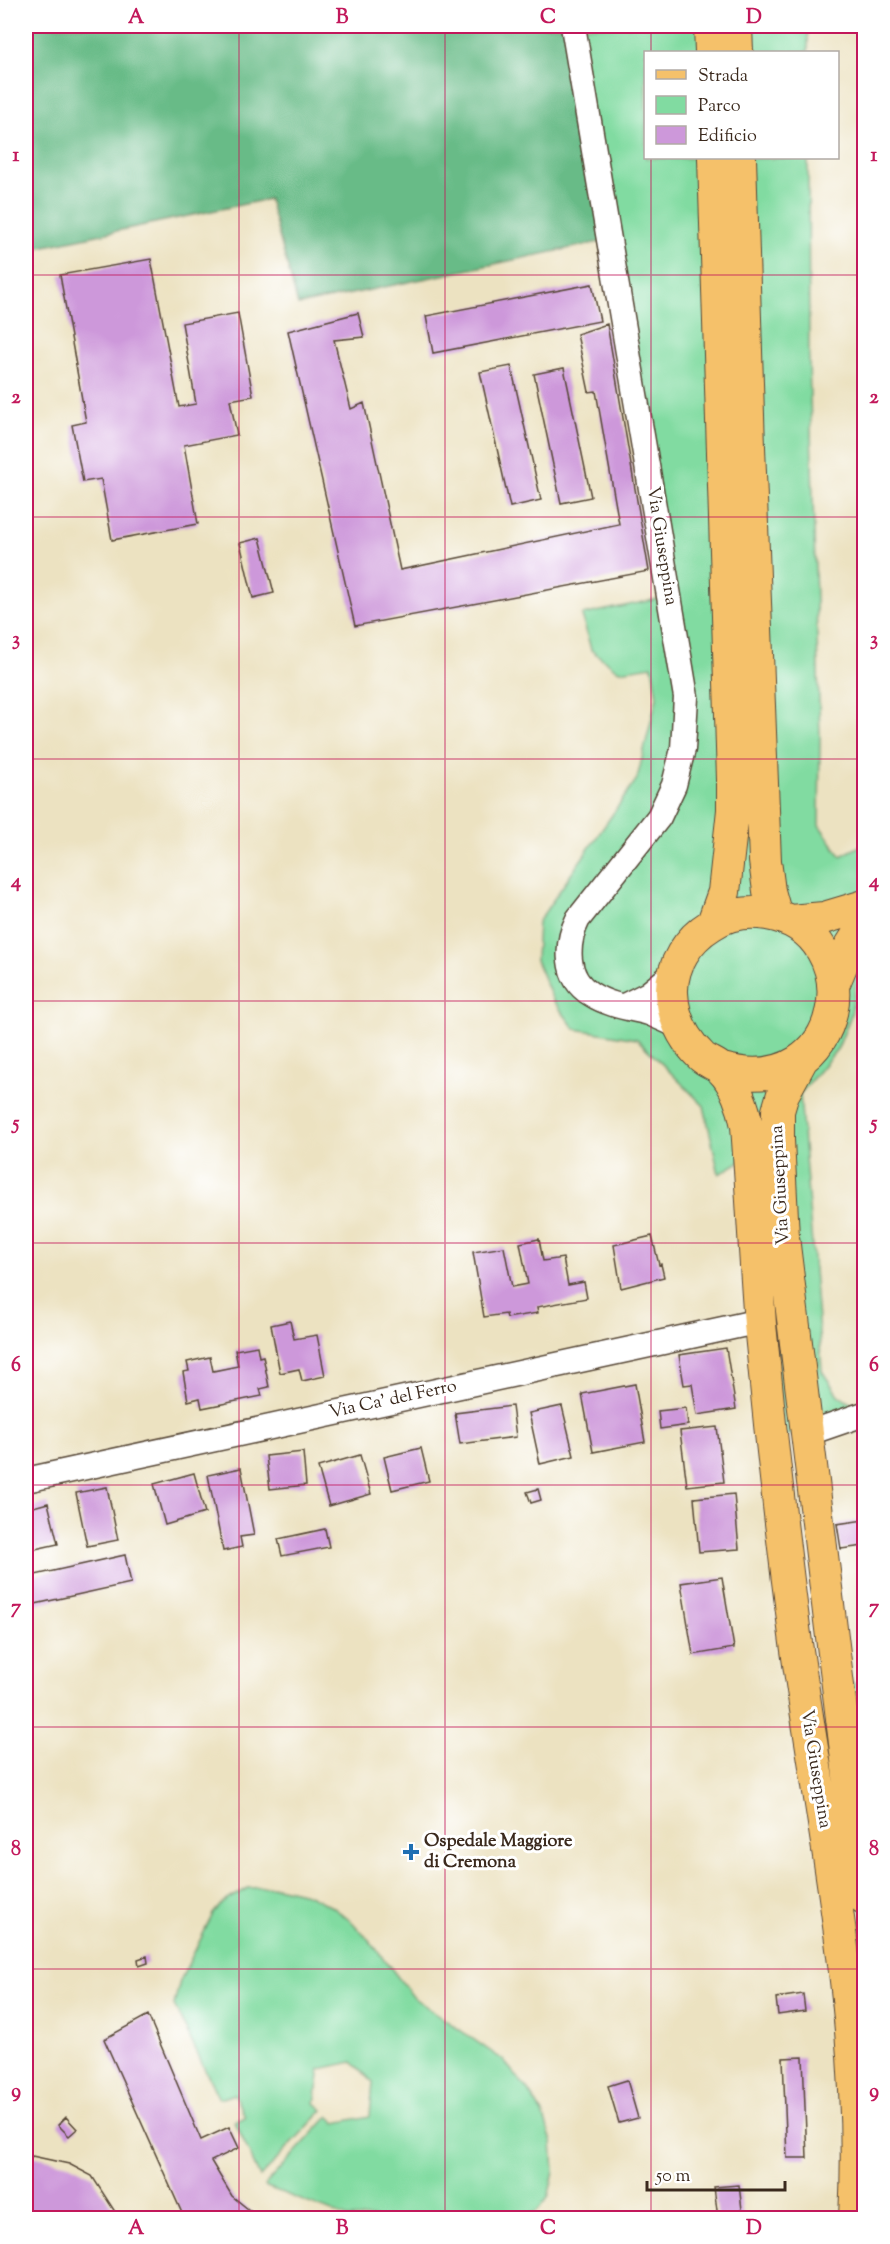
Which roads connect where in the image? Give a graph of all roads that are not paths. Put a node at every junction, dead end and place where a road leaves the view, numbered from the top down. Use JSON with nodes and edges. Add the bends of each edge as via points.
{"nodes":[{"id":1,"x":573,"y":26,"type":"edge"},
{"id":2,"x":736,"y":26,"type":"edge"},
{"id":3,"x":721,"y":47,"type":"edge"},
{"id":4,"x":714,"y":159,"type":"edge"},
{"id":5,"x":740,"y":159,"type":"edge"},
{"id":6,"x":864,"y":906,"type":"edge"},
{"id":7,"x":783,"y":918,"type":"junction"},
{"id":8,"x":713,"y":923,"type":"junction"},
{"id":9,"x":864,"y":925,"type":"edge"},
{"id":10,"x":674,"y":973,"type":"junction"},
{"id":11,"x":834,"y":983,"type":"junction"},
{"id":12,"x":624,"y":1006,"type":"junction"},
{"id":13,"x":679,"y":1026,"type":"junction"},
{"id":14,"x":802,"y":1059,"type":"junction"},
{"id":15,"x":722,"y":1069,"type":"junction"},
{"id":16,"x":791,"y":1315,"type":"junction"},
{"id":17,"x":760,"y":1321,"type":"junction"},
{"id":18,"x":864,"y":1414,"type":"edge"},
{"id":19,"x":806,"y":1434,"type":"junction"},
{"id":20,"x":771,"y":1441,"type":"junction"},
{"id":21,"x":26,"y":1480,"type":"edge"},
{"id":22,"x":864,"y":1898,"type":"edge"},
{"id":23,"x":855,"y":2218,"type":"edge"}],
"edges":[{"from":1,"to":12,"type":"street","name":"Via Giuseppina","via":[[686,697],[683,749],[674,785],[659,817],[578,919],[568,948],[577,980],[588,993]]},
{"from":2,"to":3,"type":"main road"},
{"from":4,"to":8,"type":"main road","via":[[733,780],[724,892]]},
{"from":5,"to":7,"type":"main road","via":[[765,861],[769,891]]},
{"from":6,"to":7,"type":"main road","via":[[824,918]]},
{"from":7,"to":8,"type":"main road","via":[[755,912]]},
{"from":7,"to":11,"type":"main road","via":[[806,932],[819,946]]},
{"from":8,"to":10,"type":"main road","via":[[689,944]]},
{"from":9,"to":11,"type":"main road"},
{"from":10,"to":12,"type":"street","via":[[648,994]]},
{"from":10,"to":13,"type":"main road","via":[[673,1000]]},
{"from":11,"to":14,"type":"main road","via":[[828,1025]]},
{"from":12,"to":13,"type":"street","name":"Via Giuseppina"},
{"from":13,"to":15,"type":"main road","via":[[689,1044]]},
{"from":14,"to":15,"type":"main road","via":[[763,1075]]},
{"from":14,"to":16,"type":"main road","name":"Via Giuseppina","via":[[778,1111],[783,1237]]},
{"from":15,"to":17,"type":"main road","name":"Via Giuseppina","via":[[745,1110]]},
{"from":16,"to":17,"type":"main road"},
{"from":16,"to":19,"type":"main road","name":"Via Giuseppina"},
{"from":17,"to":20,"type":"main road","name":"Via Giuseppina"},
{"from":17,"to":21,"type":"street","name":"Via Ca' del Ferro"},
{"from":18,"to":19,"type":"street"},
{"from":19,"to":20,"type":"main road"},
{"from":19,"to":22,"type":"main road","name":"Via Giuseppina"},
{"from":20,"to":23,"type":"main road","name":"Via Giuseppina","via":[[796,1644],[845,1965],[857,2119]]}]}
